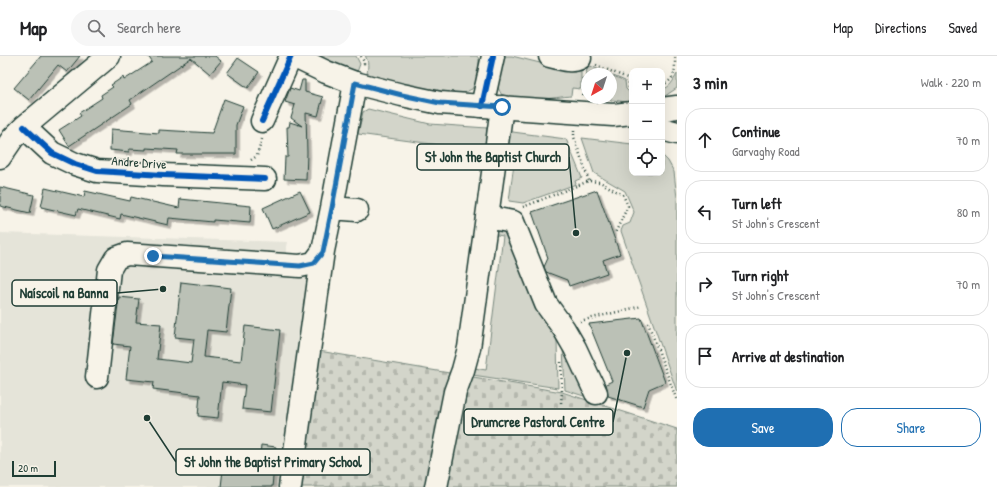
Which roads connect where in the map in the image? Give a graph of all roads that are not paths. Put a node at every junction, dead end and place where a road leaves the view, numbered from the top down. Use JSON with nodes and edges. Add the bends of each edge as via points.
{"nodes":[{"id":1,"x":109,"y":56,"type":"edge"},
{"id":2,"x":292,"y":56,"type":"edge"},
{"id":3,"x":493,"y":56,"type":"edge"},
{"id":4,"x":550,"y":56,"type":"edge"},
{"id":5,"x":583,"y":59,"type":"road end"},
{"id":6,"x":355,"y":83,"type":"junction"},
{"id":7,"x":492,"y":107,"type":"junction"},
{"id":8,"x":677,"y":107,"type":"edge"},
{"id":9,"x":665,"y":109,"type":"edge"},
{"id":10,"x":626,"y":116,"type":"edge"},
{"id":11,"x":262,"y":121,"type":"road end"},
{"id":12,"x":24,"y":127,"type":"junction"},
{"id":13,"x":665,"y":130,"type":"edge"},
{"id":14,"x":677,"y":134,"type":"edge"},
{"id":15,"x":0,"y":157,"type":"edge"},
{"id":16,"x":253,"y":173,"type":"road end"},
{"id":17,"x":332,"y":208,"type":"junction"},
{"id":18,"x":357,"y":210,"type":"dead end"},
{"id":19,"x":487,"y":217,"type":"junction"},
{"id":20,"x":323,"y":252,"type":"junction"},
{"id":21,"x":97,"y":377,"type":"dead end"},
{"id":22,"x":596,"y":394,"type":"dead end"},
{"id":23,"x":290,"y":487,"type":"edge"},
{"id":24,"x":436,"y":487,"type":"edge"}],
"edges":[{"from":1,"to":12,"type":"street"},
{"from":2,"to":6,"type":"street"},
{"from":2,"to":11,"type":"street"},
{"from":3,"to":7,"type":"street"},
{"from":4,"to":5,"type":"street","via":[[576,61]]},
{"from":6,"to":7,"type":"street","via":[[440,103]]},
{"from":6,"to":17,"type":"street"},
{"from":7,"to":10,"type":"street"},
{"from":7,"to":19,"type":"street"},
{"from":8,"to":9,"type":"street"},
{"from":12,"to":15,"type":"street"},
{"from":12,"to":16,"type":"street","name":"Andre Drive","via":[[52,153],[75,164],[97,170],[162,175]]},
{"from":13,"to":14,"type":"street"},
{"from":17,"to":18,"type":"street"},
{"from":17,"to":20,"type":"street"},
{"from":19,"to":22,"type":"street","via":[[513,222],[546,304],[575,348]]},
{"from":19,"to":24,"type":"street","via":[[469,348],[455,392]]},
{"from":20,"to":21,"type":"street","via":[[314,263],[300,266],[126,254],[116,258],[109,270]]},
{"from":20,"to":23,"type":"street"}]}
